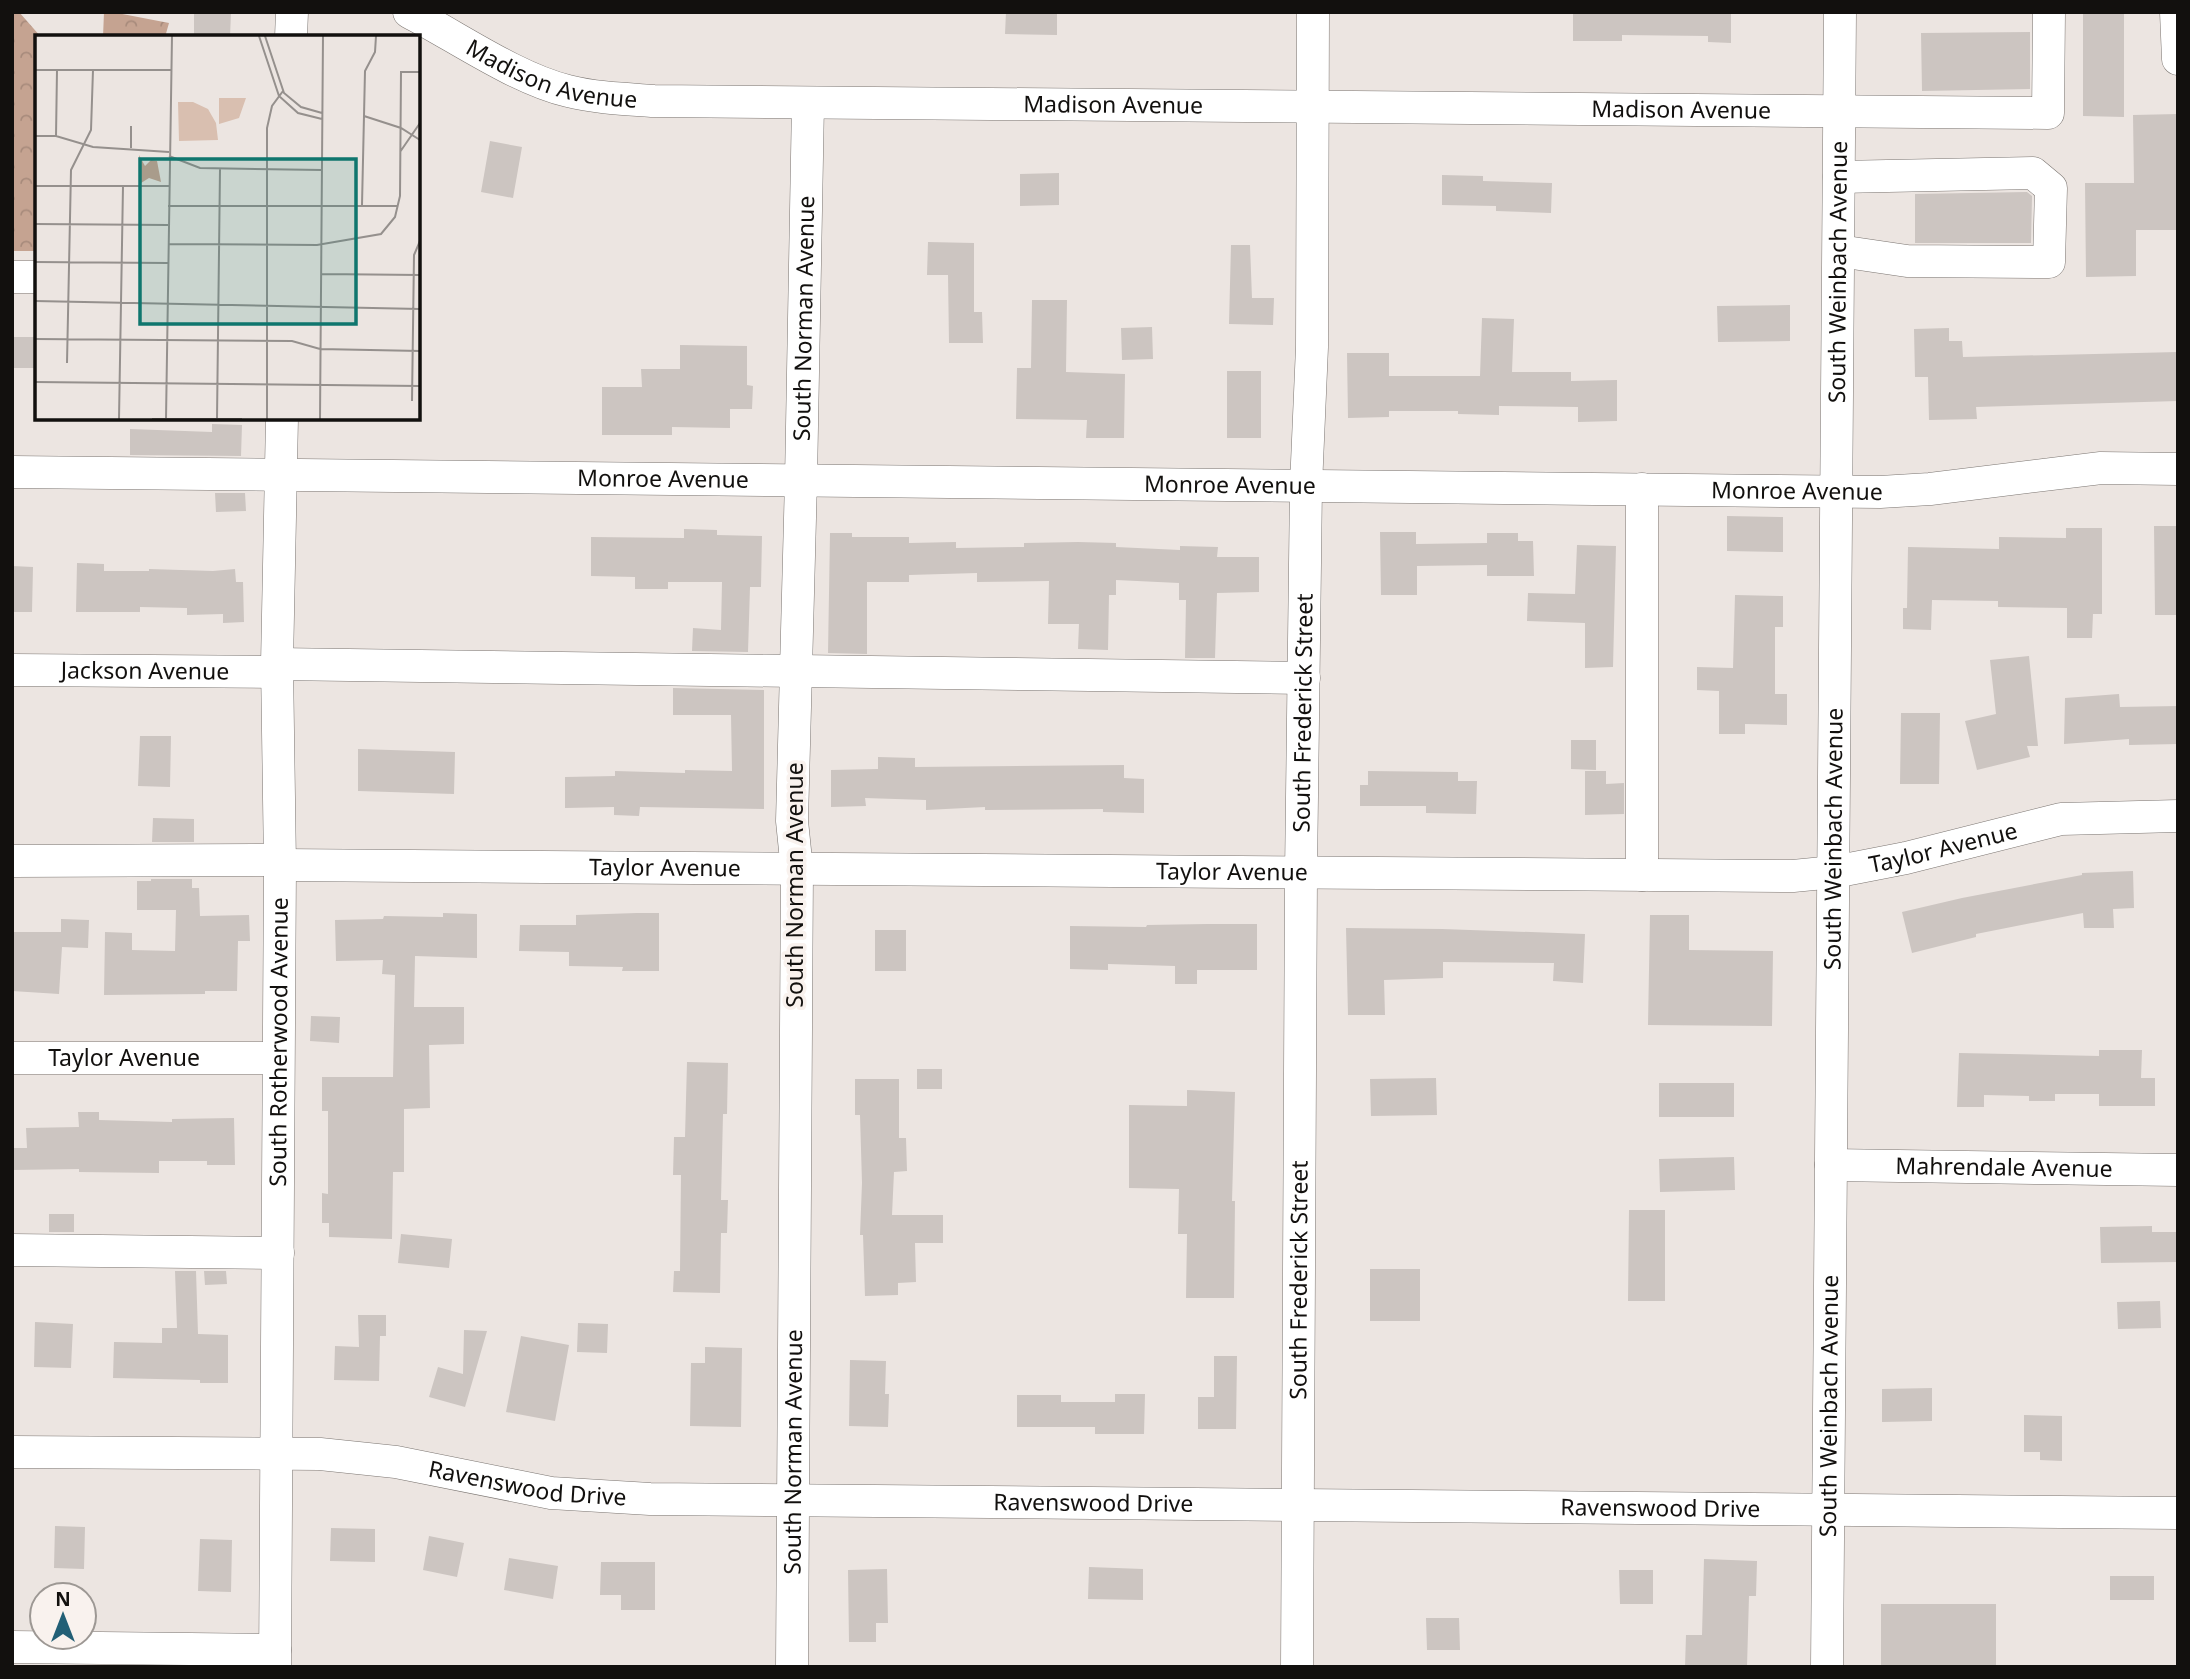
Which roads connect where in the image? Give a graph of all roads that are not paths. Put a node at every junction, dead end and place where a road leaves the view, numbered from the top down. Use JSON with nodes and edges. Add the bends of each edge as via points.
{"nodes":[{"id":1,"x":292,"y":12,"type":"edge"},
{"id":2,"x":409,"y":12,"type":"edge"},
{"id":3,"x":1313,"y":12,"type":"edge"},
{"id":4,"x":1840,"y":12,"type":"edge"},
{"id":5,"x":2049,"y":12,"type":"edge"},
{"id":6,"x":2176,"y":12,"type":"edge"},
{"id":7,"x":291,"y":35,"type":"edge"},
{"id":8,"x":2178,"y":59,"type":"edge"},
{"id":9,"x":808,"y":103,"type":"junction"},
{"id":10,"x":1313,"y":106,"type":"junction"},
{"id":11,"x":1839,"y":111,"type":"junction"},
{"id":12,"x":1839,"y":177,"type":"junction"},
{"id":13,"x":1839,"y":251,"type":"junction"},
{"id":14,"x":12,"y":276,"type":"edge"},
{"id":15,"x":35,"y":277,"type":"edge"},
{"id":16,"x":282,"y":420,"type":"edge"},
{"id":17,"x":2178,"y":469,"type":"edge"},
{"id":18,"x":12,"y":472,"type":"edge"},
{"id":19,"x":280,"y":474,"type":"junction"},
{"id":20,"x":801,"y":480,"type":"junction"},
{"id":21,"x":1306,"y":486,"type":"junction"},
{"id":22,"x":1642,"y":489,"type":"junction"},
{"id":23,"x":1837,"y":490,"type":"junction"},
{"id":24,"x":277,"y":668,"type":"junction"},
{"id":25,"x":12,"y":670,"type":"edge"},
{"id":26,"x":797,"y":673,"type":"junction"},
{"id":27,"x":1304,"y":678,"type":"junction"},
{"id":28,"x":2178,"y":816,"type":"edge"},
{"id":29,"x":12,"y":861,"type":"edge"},
{"id":30,"x":280,"y":862,"type":"junction"},
{"id":31,"x":797,"y":870,"type":"junction"},
{"id":32,"x":1834,"y":872,"type":"junction"},
{"id":33,"x":1301,"y":874,"type":"junction"},
{"id":34,"x":1642,"y":875,"type":"junction"},
{"id":35,"x":12,"y":1058,"type":"edge"},
{"id":36,"x":278,"y":1058,"type":"junction"},
{"id":37,"x":1831,"y":1165,"type":"junction"},
{"id":38,"x":2178,"y":1170,"type":"edge"},
{"id":39,"x":12,"y":1250,"type":"edge"},
{"id":40,"x":278,"y":1253,"type":"junction"},
{"id":41,"x":12,"y":1452,"type":"edge"},
{"id":42,"x":276,"y":1454,"type":"junction"},
{"id":43,"x":793,"y":1500,"type":"junction"},
{"id":44,"x":1298,"y":1505,"type":"junction"},
{"id":45,"x":1828,"y":1508,"type":"junction"},
{"id":46,"x":2178,"y":1513,"type":"edge"},
{"id":47,"x":12,"y":1647,"type":"edge"},
{"id":48,"x":275,"y":1658,"type":"edge"},
{"id":49,"x":793,"y":1667,"type":"edge"},
{"id":50,"x":1297,"y":1667,"type":"edge"},
{"id":51,"x":1827,"y":1667,"type":"edge"}],
"edges":[{"from":1,"to":7,"type":"street"},
{"from":2,"to":9,"type":"street","name":"Madison Avenue","via":[[490,57],[566,91],[654,101]]},
{"from":3,"to":10,"type":"street","name":"South Frederick Street"},
{"from":4,"to":11,"type":"street","name":"South Weinbach Avenue"},
{"from":5,"to":11,"type":"street","name":"Madison Avenue","via":[[2049,113]]},
{"from":6,"to":8,"type":"street"},
{"from":9,"to":10,"type":"street","name":"Madison Avenue"},
{"from":9,"to":20,"type":"street","name":"South Norman Avenue"},
{"from":10,"to":11,"type":"street","name":"Madison Avenue"},
{"from":10,"to":21,"type":"street","name":"South Frederick Street"},
{"from":11,"to":12,"type":"street","name":"South Weinbach Avenue"},
{"from":12,"to":13,"type":"street","name":"South Weinbach Avenue"},
{"from":12,"to":13,"type":"street","via":[[2033,173],[2050,188],[2049,262],[1907,261]]},
{"from":13,"to":23,"type":"street","name":"South Weinbach Avenue"},
{"from":14,"to":15,"type":"street"},
{"from":16,"to":19,"type":"street","name":"South Rotherwood Avenue"},
{"from":17,"to":23,"type":"street","name":"Monroe Avenue","via":[[2101,468],[1930,489]]},
{"from":18,"to":19,"type":"street","name":"Monroe Avenue"},
{"from":19,"to":20,"type":"street","name":"Monroe Avenue"},
{"from":19,"to":24,"type":"street","name":"South Rotherwood Avenue"},
{"from":20,"to":21,"type":"street","name":"Monroe Avenue"},
{"from":20,"to":26,"type":"street","name":"South Norman Avenue"},
{"from":21,"to":22,"type":"street","name":"Monroe Avenue"},
{"from":21,"to":27,"type":"street","name":"South Frederick Street"},
{"from":22,"to":23,"type":"street","name":"Monroe Avenue"},
{"from":22,"to":34,"type":"street"},
{"from":23,"to":32,"type":"street","name":"South Weinbach Avenue"},
{"from":24,"to":25,"type":"street","name":"Jackson Avenue"},
{"from":24,"to":26,"type":"street","name":"Jackson Avenue"},
{"from":24,"to":30,"type":"street","name":"South Rotherwood Avenue"},
{"from":26,"to":27,"type":"street","name":"Jackson Avenue"},
{"from":26,"to":31,"type":"street","name":"South Norman Avenue","via":[[792,821]]},
{"from":27,"to":33,"type":"street","name":"South Frederick Street"},
{"from":28,"to":32,"type":"street","name":"Taylor Avenue","via":[[2061,819]]},
{"from":29,"to":30,"type":"street","name":"Taylor Avenue"},
{"from":30,"to":31,"type":"street","name":"Taylor Avenue"},
{"from":30,"to":36,"type":"street","name":"South Rotherwood Avenue"},
{"from":31,"to":33,"type":"street","name":"Taylor Avenue"},
{"from":31,"to":43,"type":"street","name":"South Norman Avenue"},
{"from":32,"to":34,"type":"street","name":"Taylor Avenue"},
{"from":32,"to":37,"type":"street","name":"South Weinbach Avenue"},
{"from":33,"to":34,"type":"street","name":"Taylor Avenue"},
{"from":33,"to":44,"type":"street","name":"South Frederick Street"},
{"from":35,"to":36,"type":"street","name":"Taylor Avenue"},
{"from":36,"to":40,"type":"street","name":"South Rotherwood Avenue"},
{"from":37,"to":38,"type":"street","name":"Mahrendale Avenue"},
{"from":37,"to":45,"type":"street","name":"South Weinbach Avenue"},
{"from":39,"to":40,"type":"street"},
{"from":40,"to":42,"type":"street","name":"South Rotherwood Avenue"},
{"from":41,"to":42,"type":"street","name":"Ravenswood Drive"},
{"from":42,"to":43,"type":"street","name":"Ravenswood Drive","via":[[396,1462],[564,1494]]},
{"from":42,"to":48,"type":"street","name":"South Rotherwood Avenue"},
{"from":43,"to":44,"type":"street","name":"Ravenswood Drive"},
{"from":43,"to":49,"type":"street","name":"South Norman Avenue"},
{"from":44,"to":45,"type":"street","name":"Ravenswood Drive"},
{"from":44,"to":50,"type":"street","name":"South Frederick Street"},
{"from":45,"to":46,"type":"street","name":"Ravenswood Drive"},
{"from":45,"to":51,"type":"street","name":"South Weinbach Avenue"},
{"from":47,"to":48,"type":"street"}]}
